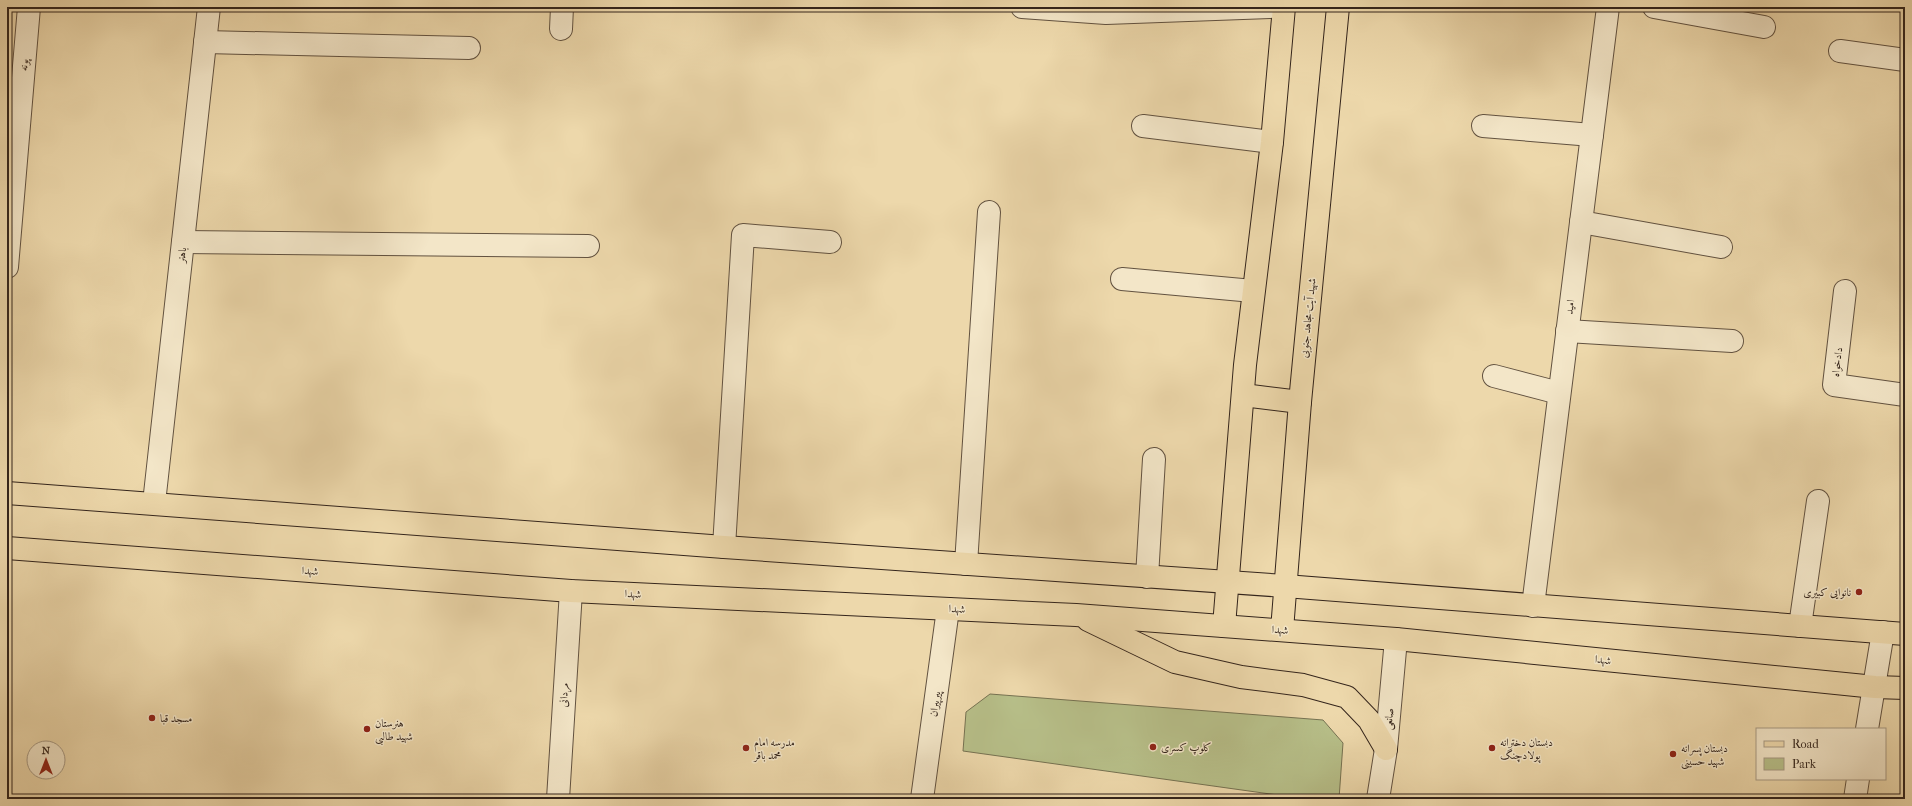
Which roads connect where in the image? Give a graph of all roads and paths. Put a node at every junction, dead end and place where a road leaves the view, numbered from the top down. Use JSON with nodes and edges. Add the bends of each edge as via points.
{"nodes":[{"id":1,"x":29,"y":7,"type":"edge"},
{"id":2,"x":209,"y":7,"type":"edge"},
{"id":3,"x":562,"y":7,"type":"edge"},
{"id":4,"x":1022,"y":7,"type":"edge"},
{"id":5,"x":1270,"y":7,"type":"edge"},
{"id":6,"x":1284,"y":7,"type":"edge"},
{"id":7,"x":1338,"y":7,"type":"edge"},
{"id":8,"x":1608,"y":7,"type":"edge"},
{"id":9,"x":1654,"y":7,"type":"edge"},
{"id":10,"x":1106,"y":10,"type":"edge"},
{"id":11,"x":1764,"y":27,"type":"dead end"},
{"id":12,"x":561,"y":29,"type":"dead end"},
{"id":13,"x":205,"y":42,"type":"junction"},
{"id":14,"x":469,"y":48,"type":"dead end"},
{"id":15,"x":1840,"y":51,"type":"dead end"},
{"id":16,"x":1905,"y":60,"type":"edge"},
{"id":17,"x":1143,"y":126,"type":"dead end"},
{"id":18,"x":1483,"y":126,"type":"dead end"},
{"id":19,"x":1592,"y":135,"type":"junction"},
{"id":20,"x":12,"y":138,"type":"edge"},
{"id":21,"x":1272,"y":142,"type":"junction"},
{"id":22,"x":989,"y":212,"type":"dead end"},
{"id":23,"x":9,"y":221,"type":"edge"},
{"id":24,"x":1581,"y":222,"type":"junction"},
{"id":25,"x":183,"y":242,"type":"junction"},
{"id":26,"x":830,"y":242,"type":"dead end"},
{"id":27,"x":588,"y":246,"type":"dead end"},
{"id":28,"x":1721,"y":247,"type":"dead end"},
{"id":29,"x":7,"y":267,"type":"edge"},
{"id":30,"x":1122,"y":279,"type":"dead end"},
{"id":31,"x":1253,"y":291,"type":"junction"},
{"id":32,"x":1845,"y":291,"type":"dead end"},
{"id":33,"x":1567,"y":331,"type":"junction"},
{"id":34,"x":1732,"y":341,"type":"dead end"},
{"id":35,"x":1494,"y":376,"type":"dead end"},
{"id":36,"x":1559,"y":393,"type":"junction"},
{"id":37,"x":1242,"y":395,"type":"junction"},
{"id":38,"x":1905,"y":395,"type":"edge"},
{"id":39,"x":1300,"y":402,"type":"junction"},
{"id":40,"x":1154,"y":459,"type":"dead end"},
{"id":41,"x":7,"y":493,"type":"edge"},
{"id":42,"x":1818,"y":501,"type":"dead end"},
{"id":43,"x":154,"y":504,"type":"junction"},
{"id":44,"x":724,"y":547,"type":"junction"},
{"id":45,"x":7,"y":548,"type":"edge"},
{"id":46,"x":966,"y":564,"type":"junction"},
{"id":47,"x":1147,"y":577,"type":"junction"},
{"id":48,"x":1228,"y":583,"type":"junction"},
{"id":49,"x":1285,"y":586,"type":"junction"},
{"id":50,"x":571,"y":591,"type":"junction"},
{"id":51,"x":1532,"y":606,"type":"junction"},
{"id":52,"x":948,"y":609,"type":"junction"},
{"id":53,"x":1076,"y":615,"type":"junction"},
{"id":54,"x":1224,"y":626,"type":"junction"},
{"id":55,"x":1800,"y":626,"type":"junction"},
{"id":56,"x":1282,"y":630,"type":"junction"},
{"id":57,"x":1883,"y":632,"type":"junction"},
{"id":58,"x":1905,"y":634,"type":"edge"},
{"id":59,"x":1396,"y":639,"type":"junction"},
{"id":60,"x":1875,"y":687,"type":"junction"},
{"id":61,"x":1905,"y":688,"type":"edge"},
{"id":62,"x":1868,"y":728,"type":"edge"},
{"id":63,"x":1386,"y":749,"type":"junction"},
{"id":64,"x":1858,"y":780,"type":"edge"},
{"id":65,"x":558,"y":799,"type":"edge"},
{"id":66,"x":922,"y":799,"type":"edge"},
{"id":67,"x":1378,"y":799,"type":"edge"},
{"id":68,"x":1855,"y":799,"type":"edge"}],
"edges":[{"from":1,"to":20,"type":"street","name":"پونه"},
{"from":2,"to":13,"type":"street","name":"باهنر"},
{"from":3,"to":12,"type":"street"},
{"from":4,"to":10,"type":"street"},
{"from":5,"to":10,"type":"street"},
{"from":6,"to":21,"type":"main road"},
{"from":7,"to":39,"type":"main road","name":"شهید آیت-مجاهد جنوبی"},
{"from":8,"to":19,"type":"street","name":"امید"},
{"from":9,"to":11,"type":"street"},
{"from":13,"to":14,"type":"street"},
{"from":13,"to":25,"type":"street","name":"باهنر"},
{"from":15,"to":16,"type":"street"},
{"from":17,"to":21,"type":"street"},
{"from":18,"to":19,"type":"street"},
{"from":19,"to":24,"type":"street","name":"امید"},
{"from":20,"to":23,"type":"street","name":"پونه"},
{"from":21,"to":31,"type":"main road"},
{"from":22,"to":46,"type":"street"},
{"from":23,"to":29,"type":"street","name":"پونه"},
{"from":24,"to":28,"type":"street"},
{"from":24,"to":33,"type":"street","name":"امید"},
{"from":25,"to":27,"type":"street"},
{"from":25,"to":43,"type":"street","name":"باهنر"},
{"from":26,"to":44,"type":"street","via":[[743,235]]},
{"from":30,"to":31,"type":"street"},
{"from":31,"to":37,"type":"main road"},
{"from":32,"to":38,"type":"street","name":"دادخواه","via":[[1834,385]]},
{"from":33,"to":34,"type":"street"},
{"from":33,"to":36,"type":"street","name":"امید"},
{"from":35,"to":36,"type":"street"},
{"from":36,"to":51,"type":"street","name":"امید"},
{"from":37,"to":39,"type":"main road"},
{"from":37,"to":48,"type":"main road"},
{"from":39,"to":49,"type":"main road","name":"شهید آیت-مجاهد جنوبی"},
{"from":40,"to":47,"type":"street"},
{"from":41,"to":43,"type":"main road"},
{"from":42,"to":55,"type":"street"},
{"from":43,"to":44,"type":"main road"},
{"from":44,"to":46,"type":"main road"},
{"from":45,"to":50,"type":"main road","name":"شهدا"},
{"from":46,"to":47,"type":"main road"},
{"from":47,"to":48,"type":"main road"},
{"from":48,"to":49,"type":"main road"},
{"from":48,"to":54,"type":"main road"},
{"from":49,"to":51,"type":"main road"},
{"from":49,"to":56,"type":"main road","name":"شهید آیت-مجاهد جنوبی"},
{"from":50,"to":52,"type":"main road","name":"شهدا"},
{"from":50,"to":65,"type":"street","name":"مردانی"},
{"from":51,"to":55,"type":"main road"},
{"from":52,"to":53,"type":"main road","name":"شهدا"},
{"from":52,"to":66,"type":"street","name":"پیرپیران"},
{"from":53,"to":54,"type":"main road","name":"شهدا"},
{"from":53,"to":63,"type":"main road","via":[[1174,662],[1241,677],[1303,685],[1347,697],[1369,720]]},
{"from":54,"to":56,"type":"main road","name":"شهدا"},
{"from":55,"to":57,"type":"main road"},
{"from":56,"to":59,"type":"main road","name":"شهدا"},
{"from":57,"to":58,"type":"main road"},
{"from":57,"to":60,"type":"street"},
{"from":59,"to":60,"type":"main road","name":"شهدا"},
{"from":59,"to":63,"type":"street","name":"صانعی"},
{"from":60,"to":61,"type":"main road","name":"شهدا"},
{"from":60,"to":62,"type":"street"},
{"from":63,"to":67,"type":"street","name":"صانعی"},
{"from":64,"to":68,"type":"street"}]}
